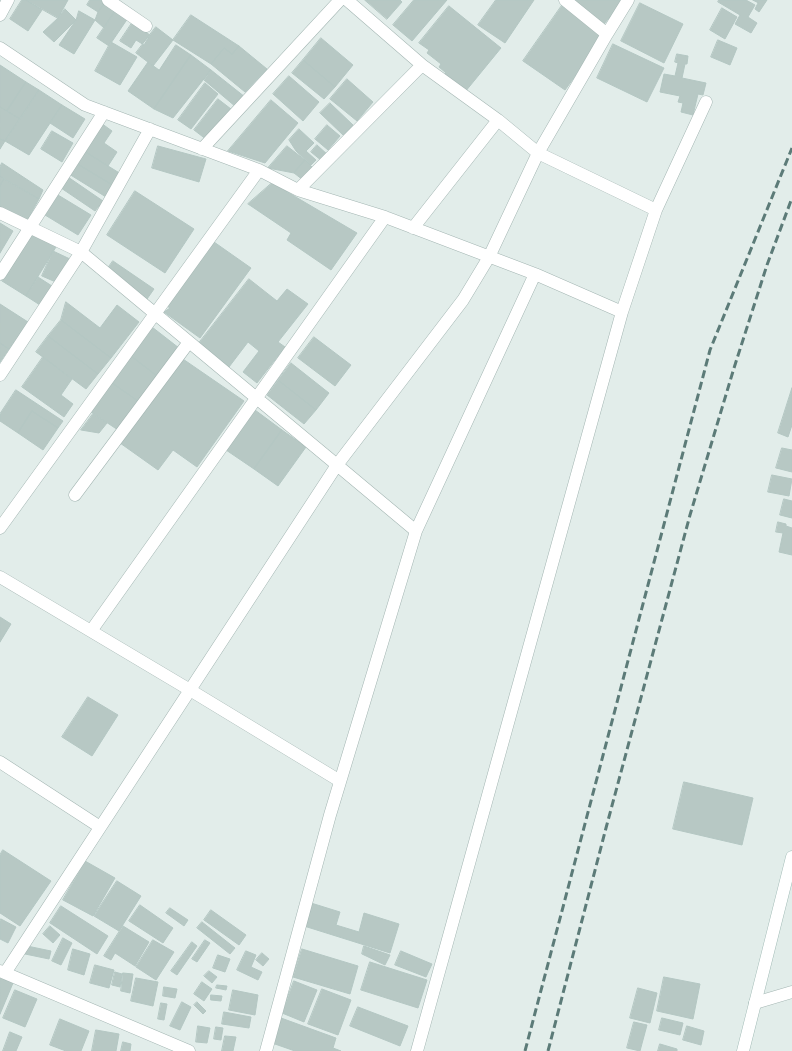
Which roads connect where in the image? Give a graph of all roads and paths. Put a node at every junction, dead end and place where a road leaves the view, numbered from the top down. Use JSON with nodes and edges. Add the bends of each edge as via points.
{"nodes":[{"id":1,"x":8,"y":0,"type":"edge"},
{"id":2,"x":108,"y":0,"type":"edge"},
{"id":3,"x":340,"y":0,"type":"edge"},
{"id":4,"x":347,"y":0,"type":"edge"},
{"id":5,"x":565,"y":0,"type":"edge"},
{"id":6,"x":628,"y":0,"type":"edge"},
{"id":7,"x":0,"y":15,"type":"edge"},
{"id":8,"x":146,"y":26,"type":"dead end"},
{"id":9,"x":607,"y":34,"type":"junction"},
{"id":10,"x":0,"y":48,"type":"edge"},
{"id":11,"x":422,"y":65,"type":"junction"},
{"id":12,"x":706,"y":102,"type":"dead end"},
{"id":13,"x":104,"y":112,"type":"junction"},
{"id":14,"x":498,"y":120,"type":"junction"},
{"id":15,"x":150,"y":129,"type":"junction"},
{"id":16,"x":202,"y":149,"type":"junction"},
{"id":17,"x":538,"y":153,"type":"junction"},
{"id":18,"x":259,"y":170,"type":"junction"},
{"id":19,"x":298,"y":190,"type":"junction"},
{"id":20,"x":656,"y":210,"type":"junction"},
{"id":21,"x":0,"y":213,"type":"edge"},
{"id":22,"x":385,"y":218,"type":"junction"},
{"id":23,"x":30,"y":228,"type":"junction"},
{"id":24,"x":413,"y":228,"type":"junction"},
{"id":25,"x":81,"y":252,"type":"junction"},
{"id":26,"x":489,"y":257,"type":"junction"},
{"id":27,"x":0,"y":274,"type":"edge"},
{"id":28,"x":535,"y":274,"type":"junction"},
{"id":29,"x":622,"y":312,"type":"junction"},
{"id":30,"x":155,"y":314,"type":"junction"},
{"id":31,"x":189,"y":342,"type":"junction"},
{"id":32,"x":0,"y":375,"type":"edge"},
{"id":33,"x":257,"y":398,"type":"junction"},
{"id":34,"x":337,"y":465,"type":"junction"},
{"id":35,"x":75,"y":495,"type":"dead end"},
{"id":36,"x":0,"y":528,"type":"edge"},
{"id":37,"x":416,"y":531,"type":"junction"},
{"id":38,"x":0,"y":577,"type":"edge"},
{"id":39,"x":91,"y":631,"type":"junction"},
{"id":40,"x":190,"y":690,"type":"junction"},
{"id":41,"x":0,"y":762,"type":"edge"},
{"id":42,"x":340,"y":781,"type":"junction"},
{"id":43,"x":100,"y":827,"type":"junction"},
{"id":44,"x":792,"y":857,"type":"edge"},
{"id":45,"x":2,"y":972,"type":"edge"},
{"id":46,"x":792,"y":992,"type":"edge"},
{"id":47,"x":755,"y":1003,"type":"junction"},
{"id":48,"x":189,"y":1051,"type":"edge"},
{"id":49,"x":266,"y":1051,"type":"edge"},
{"id":50,"x":418,"y":1051,"type":"edge"},
{"id":51,"x":743,"y":1051,"type":"edge"}],
"edges":[{"from":1,"to":7,"type":"street"},
{"from":2,"to":8,"type":"street"},
{"from":3,"to":16,"type":"street"},
{"from":4,"to":11,"type":"street"},
{"from":5,"to":9,"type":"street"},
{"from":6,"to":9,"type":"street"},
{"from":9,"to":17,"type":"street"},
{"from":10,"to":13,"type":"street","via":[[85,105]]},
{"from":11,"to":14,"type":"street"},
{"from":11,"to":19,"type":"street"},
{"from":12,"to":20,"type":"street"},
{"from":13,"to":15,"type":"street"},
{"from":13,"to":23,"type":"street"},
{"from":14,"to":17,"type":"street"},
{"from":14,"to":24,"type":"street"},
{"from":15,"to":16,"type":"street"},
{"from":15,"to":25,"type":"street"},
{"from":16,"to":18,"type":"street"},
{"from":17,"to":20,"type":"street"},
{"from":17,"to":26,"type":"street"},
{"from":18,"to":19,"type":"street"},
{"from":18,"to":30,"type":"street"},
{"from":19,"to":22,"type":"street"},
{"from":20,"to":29,"type":"street"},
{"from":21,"to":23,"type":"street"},
{"from":22,"to":24,"type":"street"},
{"from":22,"to":33,"type":"street"},
{"from":23,"to":25,"type":"street"},
{"from":23,"to":27,"type":"street"},
{"from":24,"to":26,"type":"street"},
{"from":25,"to":30,"type":"street"},
{"from":25,"to":32,"type":"street"},
{"from":26,"to":28,"type":"street"},
{"from":26,"to":34,"type":"street","via":[[463,300]]},
{"from":28,"to":29,"type":"street"},
{"from":28,"to":37,"type":"street"},
{"from":29,"to":50,"type":"street"},
{"from":30,"to":31,"type":"street"},
{"from":30,"to":36,"type":"street"},
{"from":31,"to":33,"type":"street"},
{"from":31,"to":35,"type":"street"},
{"from":33,"to":34,"type":"street"},
{"from":33,"to":39,"type":"street"},
{"from":34,"to":37,"type":"street"},
{"from":34,"to":40,"type":"street"},
{"from":37,"to":42,"type":"street"},
{"from":38,"to":39,"type":"street"},
{"from":39,"to":40,"type":"street"},
{"from":40,"to":42,"type":"street"},
{"from":40,"to":43,"type":"street"},
{"from":41,"to":43,"type":"street"},
{"from":42,"to":49,"type":"street"},
{"from":43,"to":45,"type":"street"},
{"from":44,"to":47,"type":"street"},
{"from":45,"to":48,"type":"street"},
{"from":46,"to":47,"type":"street"},
{"from":47,"to":51,"type":"street"}]}
